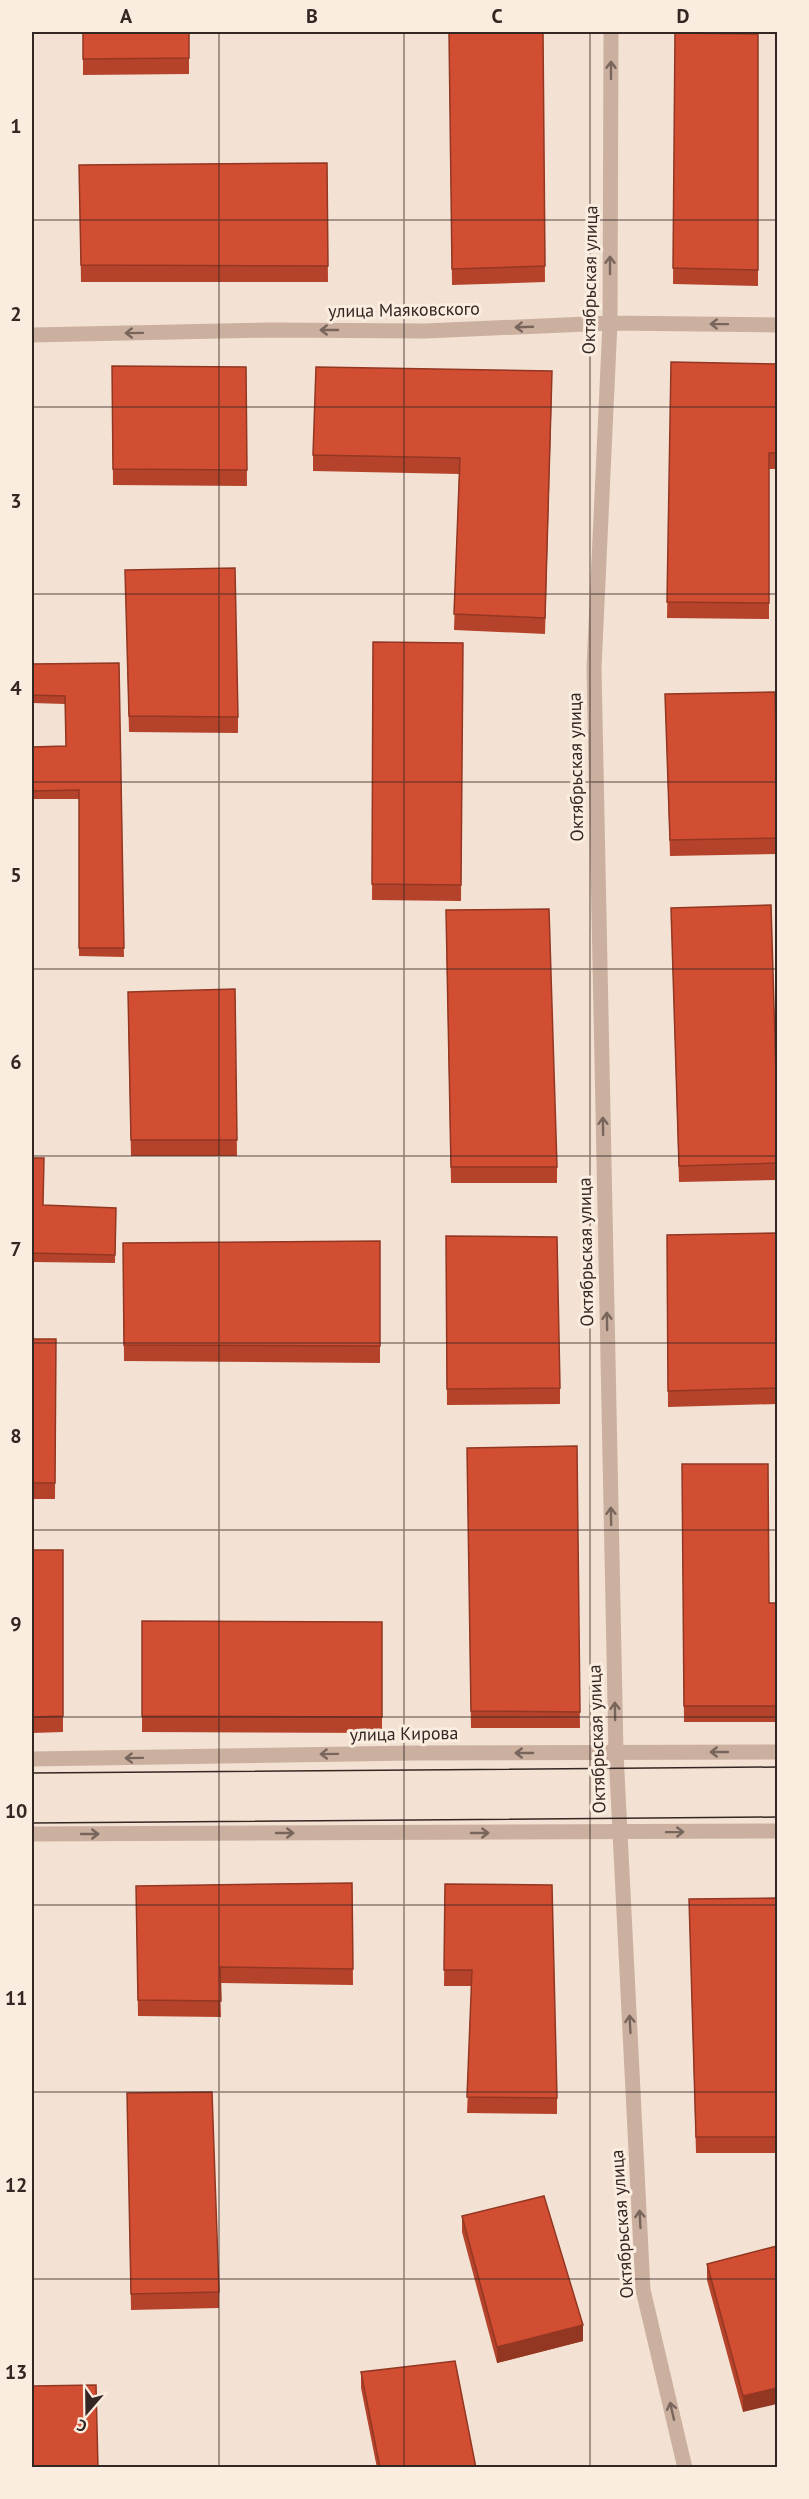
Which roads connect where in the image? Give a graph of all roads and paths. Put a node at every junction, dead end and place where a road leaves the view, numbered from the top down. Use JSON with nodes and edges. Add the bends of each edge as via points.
{"nodes":[{"id":1,"x":611,"y":32,"type":"edge"},
{"id":2,"x":610,"y":323,"type":"junction"},
{"id":3,"x":777,"y":325,"type":"edge"},
{"id":4,"x":32,"y":335,"type":"edge"},
{"id":5,"x":777,"y":1752,"type":"edge"},
{"id":6,"x":616,"y":1753,"type":"junction"},
{"id":7,"x":32,"y":1759,"type":"edge"},
{"id":8,"x":777,"y":1831,"type":"edge"},
{"id":9,"x":620,"y":1832,"type":"junction"},
{"id":10,"x":32,"y":1834,"type":"edge"},
{"id":11,"x":685,"y":2468,"type":"edge"}],
"edges":[{"from":2,"to":1,"type":"street","name":"Октябрьская улица","one_way":true},
{"from":3,"to":2,"type":"street","name":"улица Маяковского","one_way":true},
{"from":2,"to":4,"type":"street","name":"улица Маяковского","one_way":true,"via":[[425,331]]},
{"from":6,"to":2,"type":"street","name":"Октябрьская улица","one_way":true,"via":[[594,668]]},
{"from":5,"to":6,"type":"street","name":"улица Кирова","one_way":true},
{"from":6,"to":7,"type":"street","name":"улица Кирова","one_way":true},
{"from":6,"to":9,"type":"street","name":"Октябрьская улица"},
{"from":9,"to":8,"type":"street","one_way":true},
{"from":10,"to":9,"type":"street","one_way":true},
{"from":11,"to":9,"type":"street","name":"Октябрьская улица","one_way":true,"via":[[644,2290]]}]}
